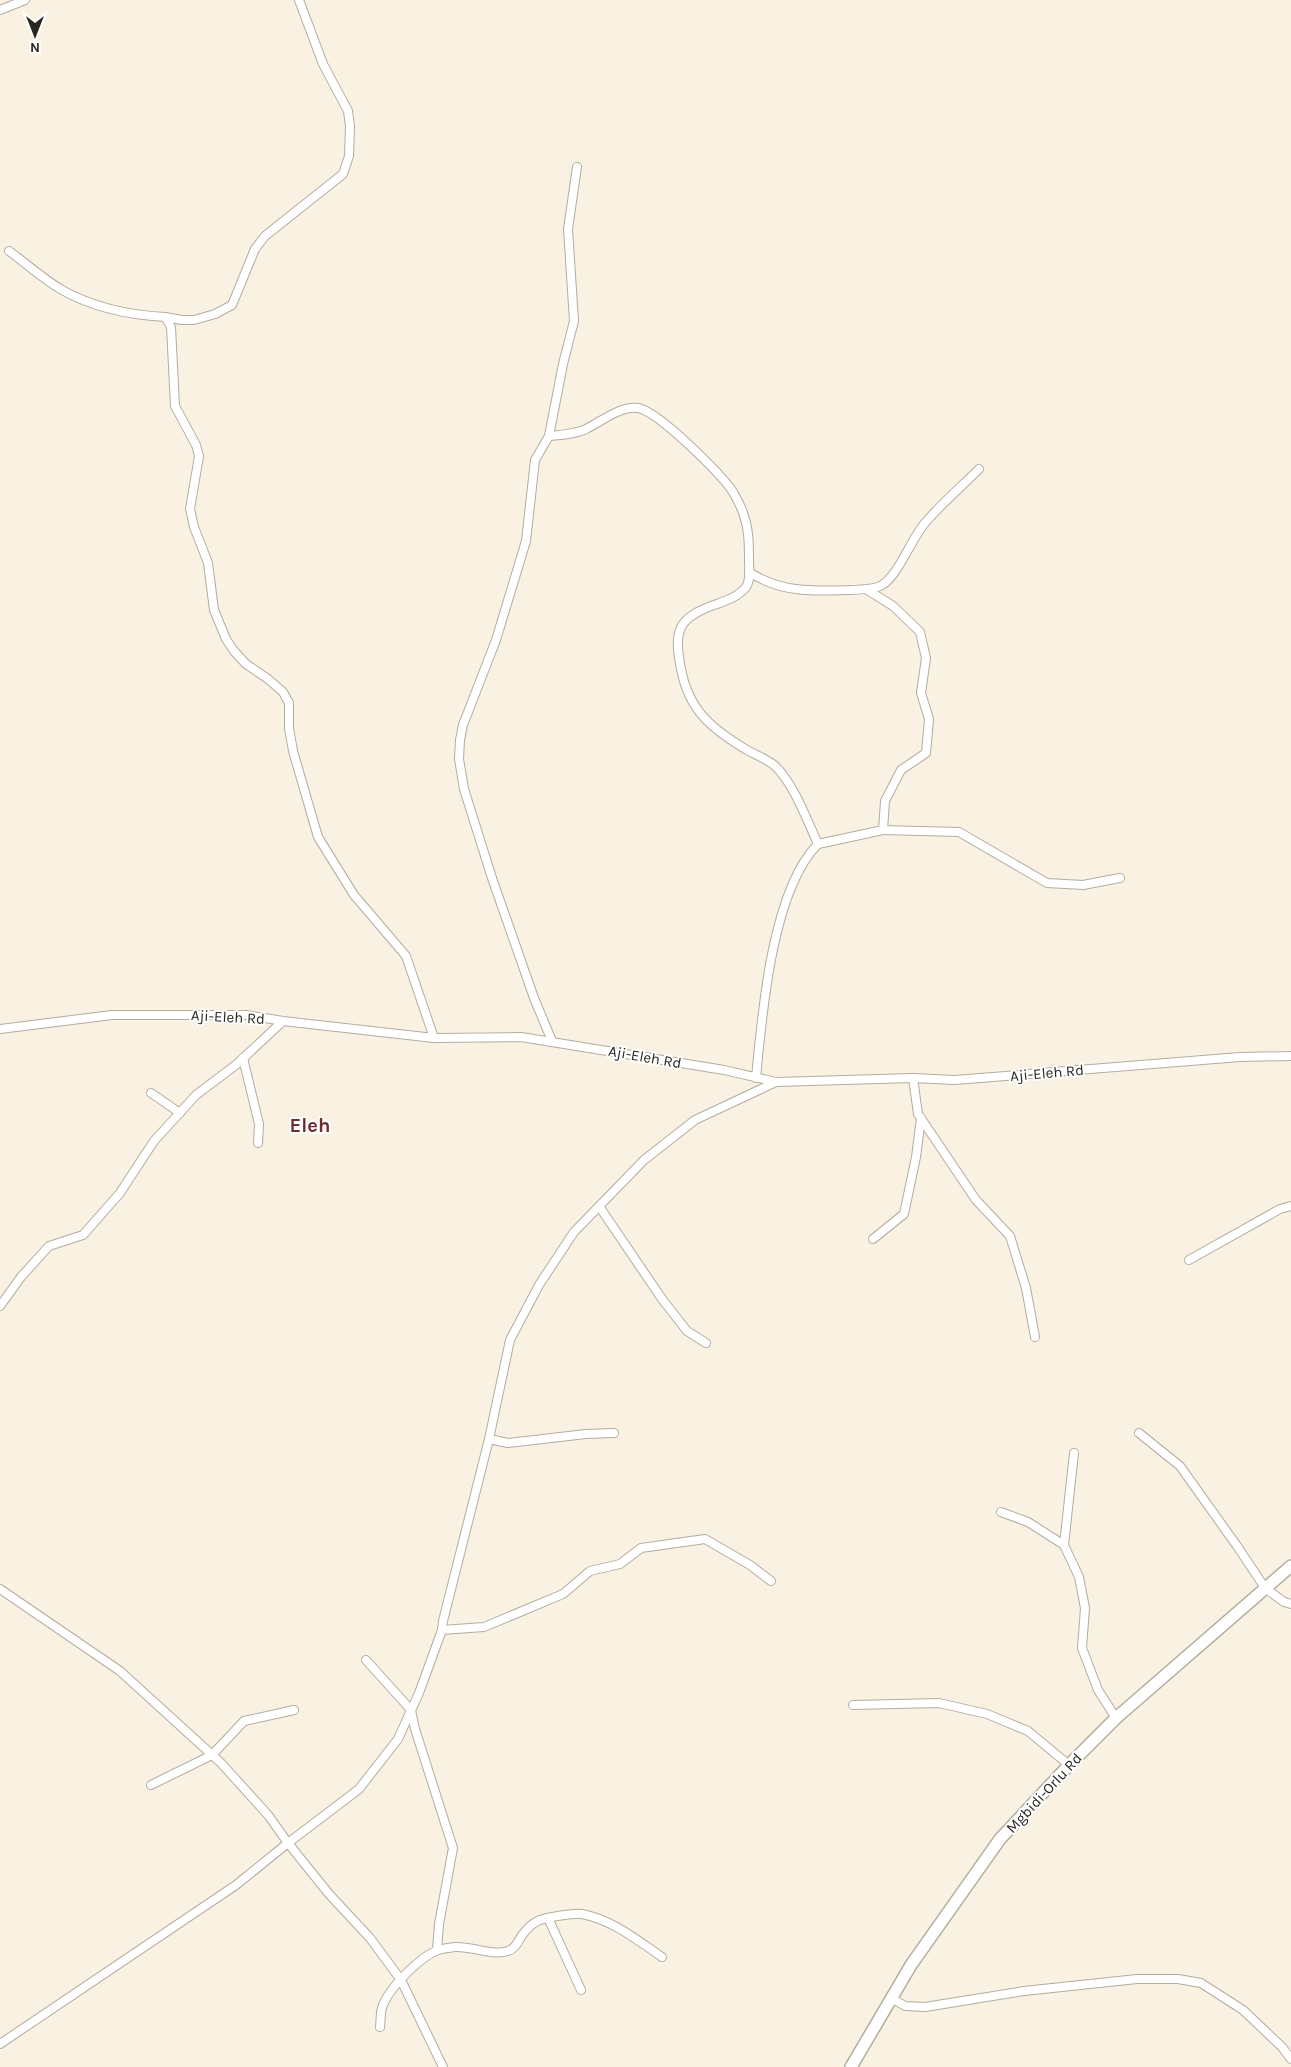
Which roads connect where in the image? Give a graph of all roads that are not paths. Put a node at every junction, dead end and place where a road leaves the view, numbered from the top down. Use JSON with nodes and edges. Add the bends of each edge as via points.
{"nodes":[{"id":1,"x":25,"y":0,"type":"edge"},
{"id":2,"x":299,"y":0,"type":"edge"},
{"id":3,"x":0,"y":10,"type":"edge"},
{"id":4,"x":577,"y":167,"type":"dead end"},
{"id":5,"x":9,"y":251,"type":"dead end"},
{"id":6,"x":165,"y":317,"type":"junction"},
{"id":7,"x":549,"y":436,"type":"junction"},
{"id":8,"x":979,"y":469,"type":"dead end"},
{"id":9,"x":750,"y":572,"type":"junction"},
{"id":10,"x":866,"y":589,"type":"junction"},
{"id":11,"x":883,"y":830,"type":"junction"},
{"id":12,"x":818,"y":844,"type":"junction"},
{"id":13,"x":1120,"y":878,"type":"dead end"},
{"id":14,"x":283,"y":1021,"type":"junction"},
{"id":15,"x":0,"y":1029,"type":"edge"},
{"id":16,"x":434,"y":1038,"type":"junction"},
{"id":17,"x":552,"y":1041,"type":"junction"},
{"id":18,"x":1291,"y":1056,"type":"edge"},
{"id":19,"x":243,"y":1058,"type":"junction"},
{"id":20,"x":756,"y":1078,"type":"junction"},
{"id":21,"x":913,"y":1078,"type":"junction"},
{"id":22,"x":776,"y":1082,"type":"junction"},
{"id":23,"x":151,"y":1093,"type":"dead end"},
{"id":24,"x":180,"y":1113,"type":"junction"},
{"id":25,"x":921,"y":1118,"type":"junction"},
{"id":26,"x":258,"y":1143,"type":"dead end"},
{"id":27,"x":599,"y":1206,"type":"junction"},
{"id":28,"x":1291,"y":1206,"type":"edge"},
{"id":29,"x":873,"y":1239,"type":"dead end"},
{"id":30,"x":1189,"y":1260,"type":"dead end"},
{"id":31,"x":0,"y":1306,"type":"edge"},
{"id":32,"x":1035,"y":1337,"type":"dead end"},
{"id":33,"x":706,"y":1342,"type":"dead end"},
{"id":34,"x":614,"y":1433,"type":"dead end"},
{"id":35,"x":1139,"y":1433,"type":"dead end"},
{"id":36,"x":489,"y":1439,"type":"junction"},
{"id":37,"x":1074,"y":1453,"type":"dead end"},
{"id":38,"x":1001,"y":1512,"type":"dead end"},
{"id":39,"x":1064,"y":1545,"type":"junction"},
{"id":40,"x":1291,"y":1566,"type":"edge"},
{"id":41,"x":771,"y":1581,"type":"dead end"},
{"id":42,"x":1265,"y":1588,"type":"junction"},
{"id":43,"x":0,"y":1589,"type":"edge"},
{"id":44,"x":1291,"y":1604,"type":"edge"},
{"id":45,"x":442,"y":1630,"type":"junction"},
{"id":46,"x":366,"y":1660,"type":"dead end"},
{"id":47,"x":853,"y":1705,"type":"dead end"},
{"id":48,"x":294,"y":1710,"type":"dead end"},
{"id":49,"x":411,"y":1710,"type":"junction"},
{"id":50,"x":1116,"y":1718,"type":"junction"},
{"id":51,"x":212,"y":1755,"type":"junction"},
{"id":52,"x":1069,"y":1765,"type":"junction"},
{"id":53,"x":151,"y":1785,"type":"dead end"},
{"id":54,"x":288,"y":1843,"type":"junction"},
{"id":55,"x":548,"y":1918,"type":"junction"},
{"id":56,"x":437,"y":1950,"type":"junction"},
{"id":57,"x":662,"y":1957,"type":"dead end"},
{"id":58,"x":401,"y":1980,"type":"junction"},
{"id":59,"x":581,"y":1990,"type":"dead end"},
{"id":60,"x":891,"y":1998,"type":"junction"},
{"id":61,"x":380,"y":2027,"type":"dead end"},
{"id":62,"x":0,"y":2044,"type":"edge"},
{"id":63,"x":1291,"y":2059,"type":"edge"},
{"id":64,"x":443,"y":2067,"type":"edge"},
{"id":65,"x":851,"y":2067,"type":"edge"}],
"edges":[{"from":1,"to":3,"type":"street"},
{"from":2,"to":6,"type":"street","via":[[323,64],[348,112],[349,156],[343,174],[265,236],[255,248],[232,305],[194,320]]},
{"from":4,"to":7,"type":"street","via":[[568,229],[574,321]]},
{"from":5,"to":6,"type":"street","via":[[45,278],[88,303],[128,313]]},
{"from":6,"to":16,"type":"street","via":[[171,327],[175,406],[199,456],[190,509],[208,563],[214,610],[234,651],[283,692],[289,703],[293,751],[318,837],[354,895],[406,956]]},
{"from":7,"to":9,"type":"street","via":[[585,429],[627,408],[648,411],[661,419],[733,492],[745,517],[750,543]]},
{"from":7,"to":17,"type":"street","via":[[535,460],[526,540],[496,640],[463,725],[459,759],[464,789],[492,878]]},
{"from":8,"to":10,"type":"street","via":[[925,522],[888,580],[881,586]]},
{"from":9,"to":10,"type":"street","via":[[760,579],[796,589]]},
{"from":9,"to":12,"type":"street","via":[[747,586],[731,599],[686,620],[678,630],[681,669],[689,695],[702,717],[718,731],[773,765],[787,781]]},
{"from":10,"to":11,"type":"street","via":[[894,606],[920,632],[926,658],[921,693],[929,719],[926,753],[901,770],[885,801]]},
{"from":11,"to":12,"type":"street"},
{"from":11,"to":13,"type":"street","via":[[959,832],[1047,883],[1083,885]]},
{"from":12,"to":20,"type":"street","via":[[806,856],[783,906]]},
{"from":14,"to":15,"type":"street","name":"Aji-Eleh Rd","via":[[246,1015],[112,1015]]},
{"from":14,"to":16,"type":"street","name":"Aji-Eleh Rd"},
{"from":14,"to":19,"type":"street"},
{"from":16,"to":17,"type":"street","name":"Aji-Eleh Rd","via":[[521,1037]]},
{"from":17,"to":20,"type":"street","name":"Aji-Eleh Rd"},
{"from":18,"to":21,"type":"street","name":"Aji-Eleh Rd","via":[[1240,1057],[955,1080]]},
{"from":19,"to":24,"type":"street","via":[[196,1095]]},
{"from":19,"to":26,"type":"street","via":[[259,1124]]},
{"from":20,"to":22,"type":"street","name":"Aji-Eleh Rd"},
{"from":21,"to":22,"type":"street","name":"Aji-Eleh Rd"},
{"from":21,"to":25,"type":"street"},
{"from":22,"to":27,"type":"street","via":[[695,1120],[644,1160]]},
{"from":23,"to":24,"type":"street"},
{"from":24,"to":31,"type":"street","via":[[154,1141],[120,1192],[83,1235],[49,1246],[21,1276]]},
{"from":25,"to":29,"type":"street","via":[[904,1214]]},
{"from":25,"to":32,"type":"street","via":[[976,1200],[1010,1236],[1026,1288]]},
{"from":27,"to":33,"type":"street","via":[[682,1325]]},
{"from":27,"to":36,"type":"street","via":[[574,1232],[538,1285],[510,1340]]},
{"from":28,"to":30,"type":"street"},
{"from":34,"to":36,"type":"street","via":[[508,1443]]},
{"from":35,"to":42,"type":"street","via":[[1180,1466]]},
{"from":36,"to":45,"type":"street"},
{"from":37,"to":39,"type":"street"},
{"from":38,"to":39,"type":"street","via":[[1028,1522]]},
{"from":39,"to":50,"type":"street","via":[[1080,1577],[1085,1608],[1082,1648],[1098,1690]]},
{"from":40,"to":42,"type":"main road","name":"Mgbidi-Orlu Rd"},
{"from":41,"to":45,"type":"street","via":[[705,1539],[641,1548],[620,1564],[590,1571],[563,1594],[484,1627]]},
{"from":42,"to":44,"type":"street"},
{"from":42,"to":50,"type":"main road","name":"Mgbidi-Orlu Rd"},
{"from":43,"to":51,"type":"street","via":[[120,1671]]},
{"from":45,"to":49,"type":"street"},
{"from":46,"to":49,"type":"street"},
{"from":47,"to":52,"type":"street","via":[[939,1703],[986,1714],[1028,1730]]},
{"from":48,"to":51,"type":"street","via":[[244,1721]]},
{"from":49,"to":54,"type":"street","via":[[398,1739],[359,1789]]},
{"from":49,"to":56,"type":"street","via":[[453,1848]]},
{"from":50,"to":52,"type":"main road","name":"Mgbidi-Orlu Rd"},
{"from":51,"to":53,"type":"street"},
{"from":51,"to":54,"type":"street","via":[[268,1815]]},
{"from":52,"to":60,"type":"main road","name":"Mgbidi-Orlu Rd","via":[[1000,1839],[910,1965]]},
{"from":54,"to":58,"type":"street","via":[[370,1938]]},
{"from":54,"to":62,"type":"street","via":[[190,1918]]},
{"from":55,"to":56,"type":"street","via":[[531,1926],[518,1944],[508,1951],[457,1947]]},
{"from":55,"to":57,"type":"street","via":[[580,1914],[598,1919],[616,1926]]},
{"from":55,"to":59,"type":"street"},
{"from":56,"to":58,"type":"street"},
{"from":58,"to":61,"type":"street","via":[[386,1998]]},
{"from":58,"to":64,"type":"street"},
{"from":60,"to":63,"type":"street","via":[[905,2006],[925,2007],[1024,1991],[1137,1979],[1178,1979],[1201,1983],[1242,2010],[1282,2046]]},
{"from":60,"to":65,"type":"main road","name":"Mgbidi-Orlu Rd"}]}
